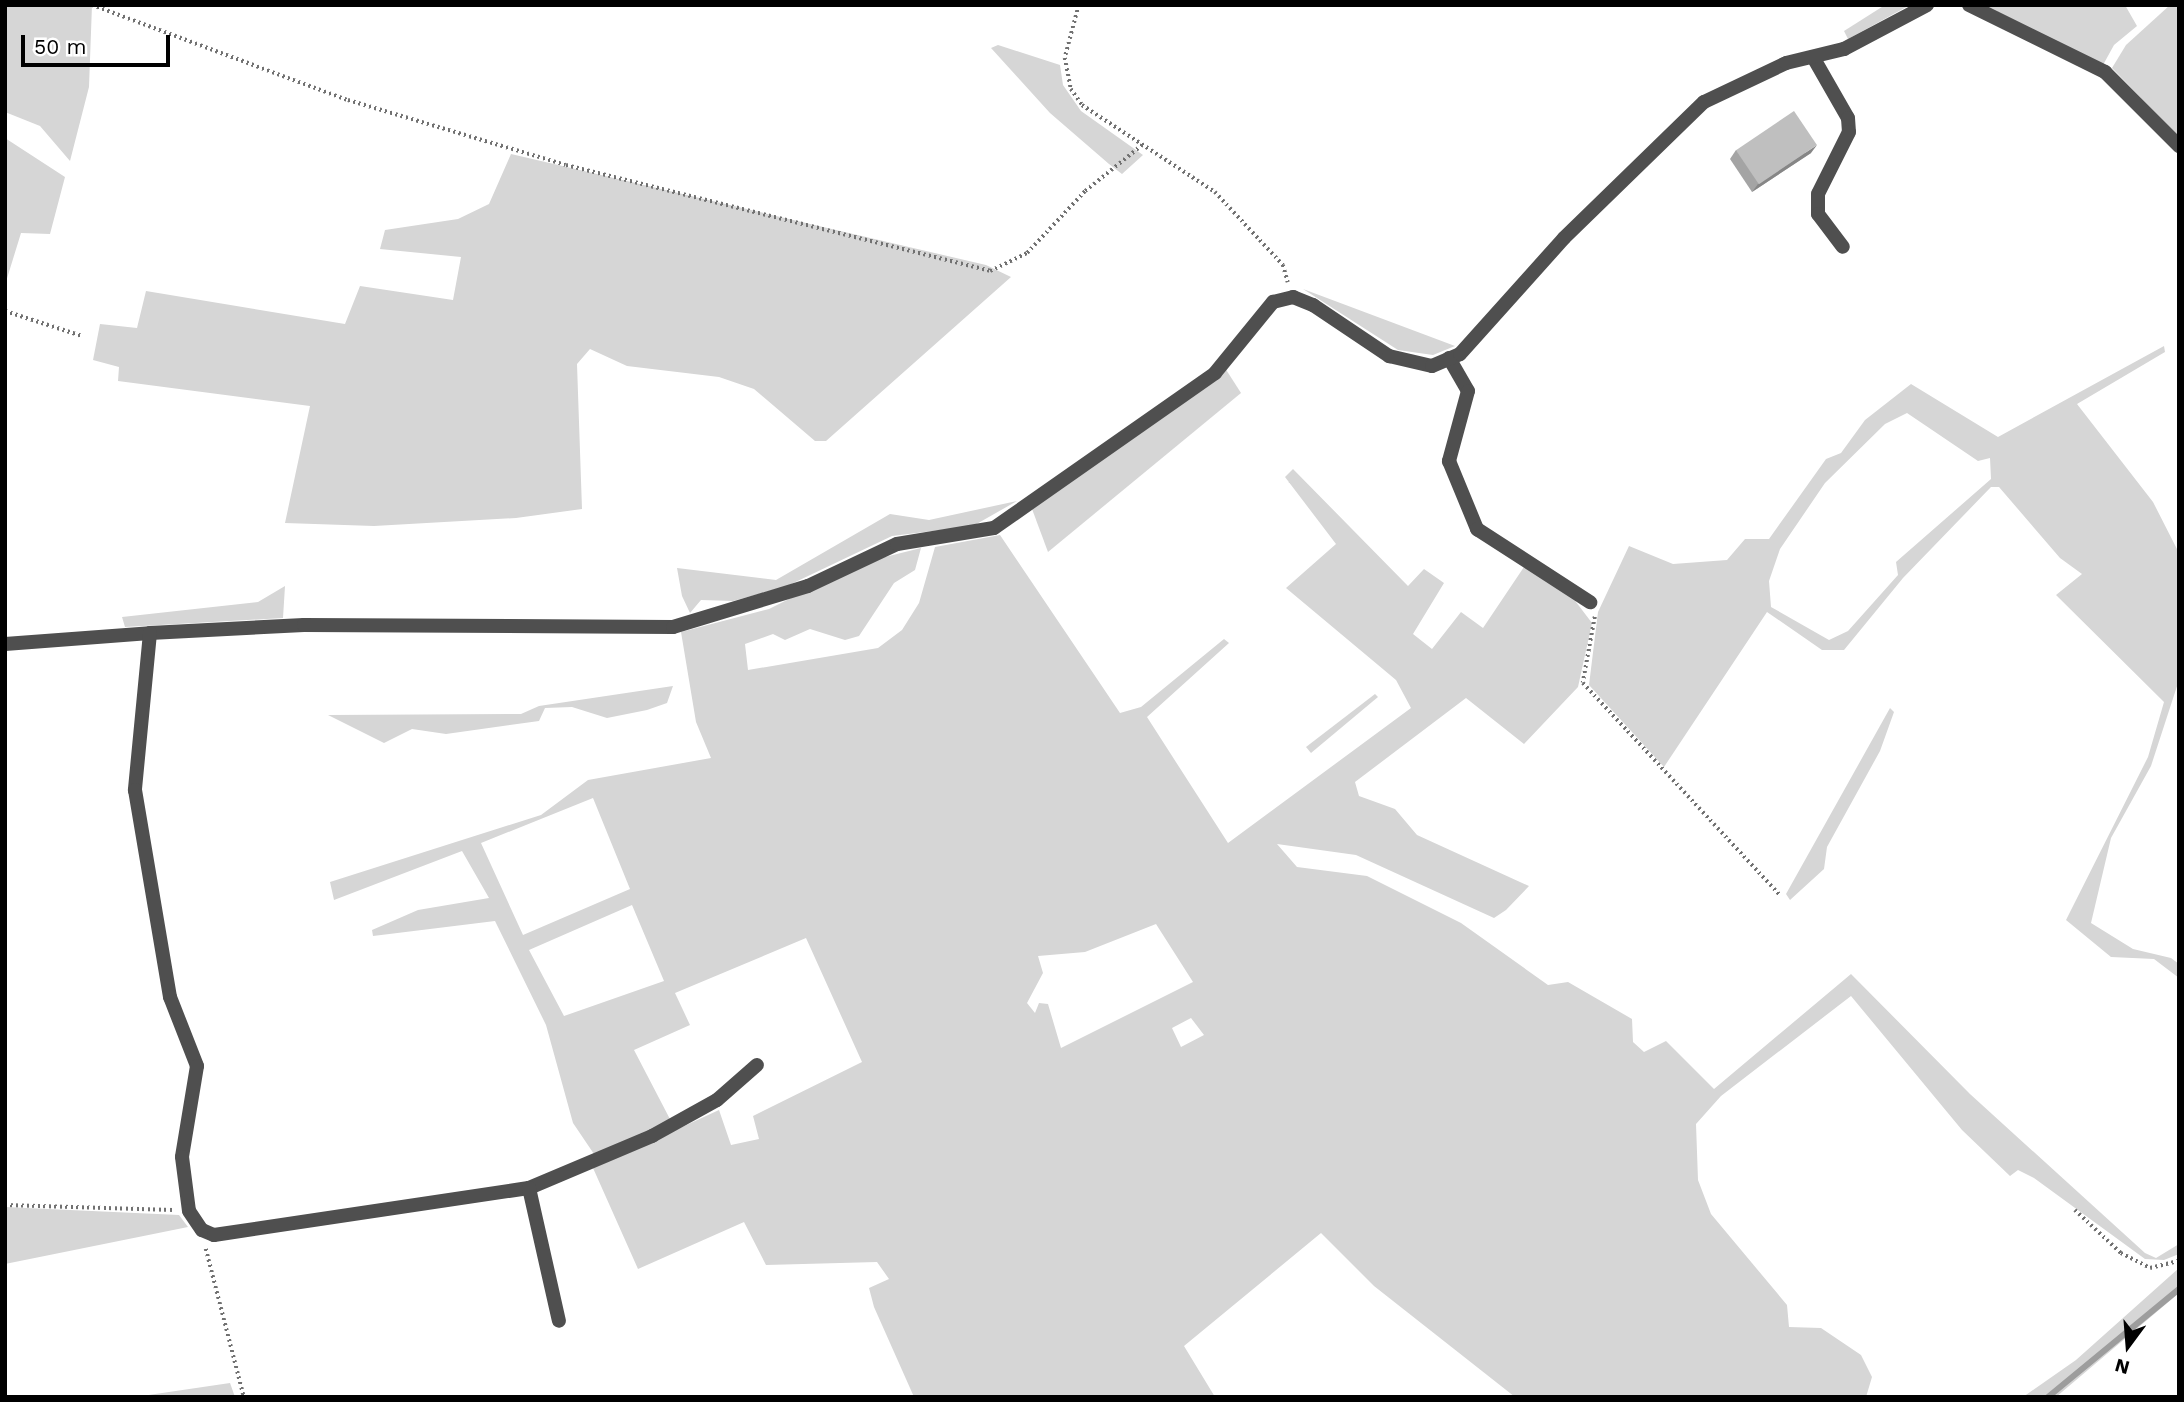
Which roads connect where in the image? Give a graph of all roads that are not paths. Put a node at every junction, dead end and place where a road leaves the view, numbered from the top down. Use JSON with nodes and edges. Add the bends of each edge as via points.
{"nodes":[{"id":1,"x":1927,"y":5,"type":"edge"},
{"id":2,"x":1969,"y":5,"type":"edge"},
{"id":3,"x":1813,"y":57,"type":"junction"},
{"id":4,"x":2179,"y":146,"type":"edge"},
{"id":5,"x":1843,"y":247,"type":"dead end"},
{"id":6,"x":1449,"y":358,"type":"junction"},
{"id":7,"x":1590,"y":602,"type":"road end"},
{"id":8,"x":150,"y":633,"type":"junction"},
{"id":9,"x":5,"y":644,"type":"edge"},
{"id":10,"x":757,"y":1065,"type":"dead end"},
{"id":11,"x":529,"y":1188,"type":"junction"},
{"id":12,"x":559,"y":1321,"type":"dead end"}],
"edges":[{"from":1,"to":3,"type":"street","via":[[1844,49]]},
{"from":2,"to":4,"type":"street","via":[[2105,72]]},
{"from":3,"to":5,"type":"street","via":[[1848,117],[1849,132],[1818,194],[1818,214]]},
{"from":3,"to":6,"type":"street","via":[[1704,102]]},
{"from":6,"to":7,"type":"street","via":[[1468,391],[1449,461],[1477,529]]},
{"from":6,"to":8,"type":"street","via":[[1432,366],[1389,356],[1293,298],[1273,302],[1215,373],[994,528],[897,544],[763,602],[643,629],[304,625]]},
{"from":8,"to":9,"type":"street"},
{"from":8,"to":11,"type":"street","via":[[135,790],[170,998],[197,1066],[183,1128],[189,1211],[202,1230],[214,1235]]},
{"from":10,"to":11,"type":"street","via":[[717,1100],[652,1136]]},
{"from":11,"to":12,"type":"street"}]}
